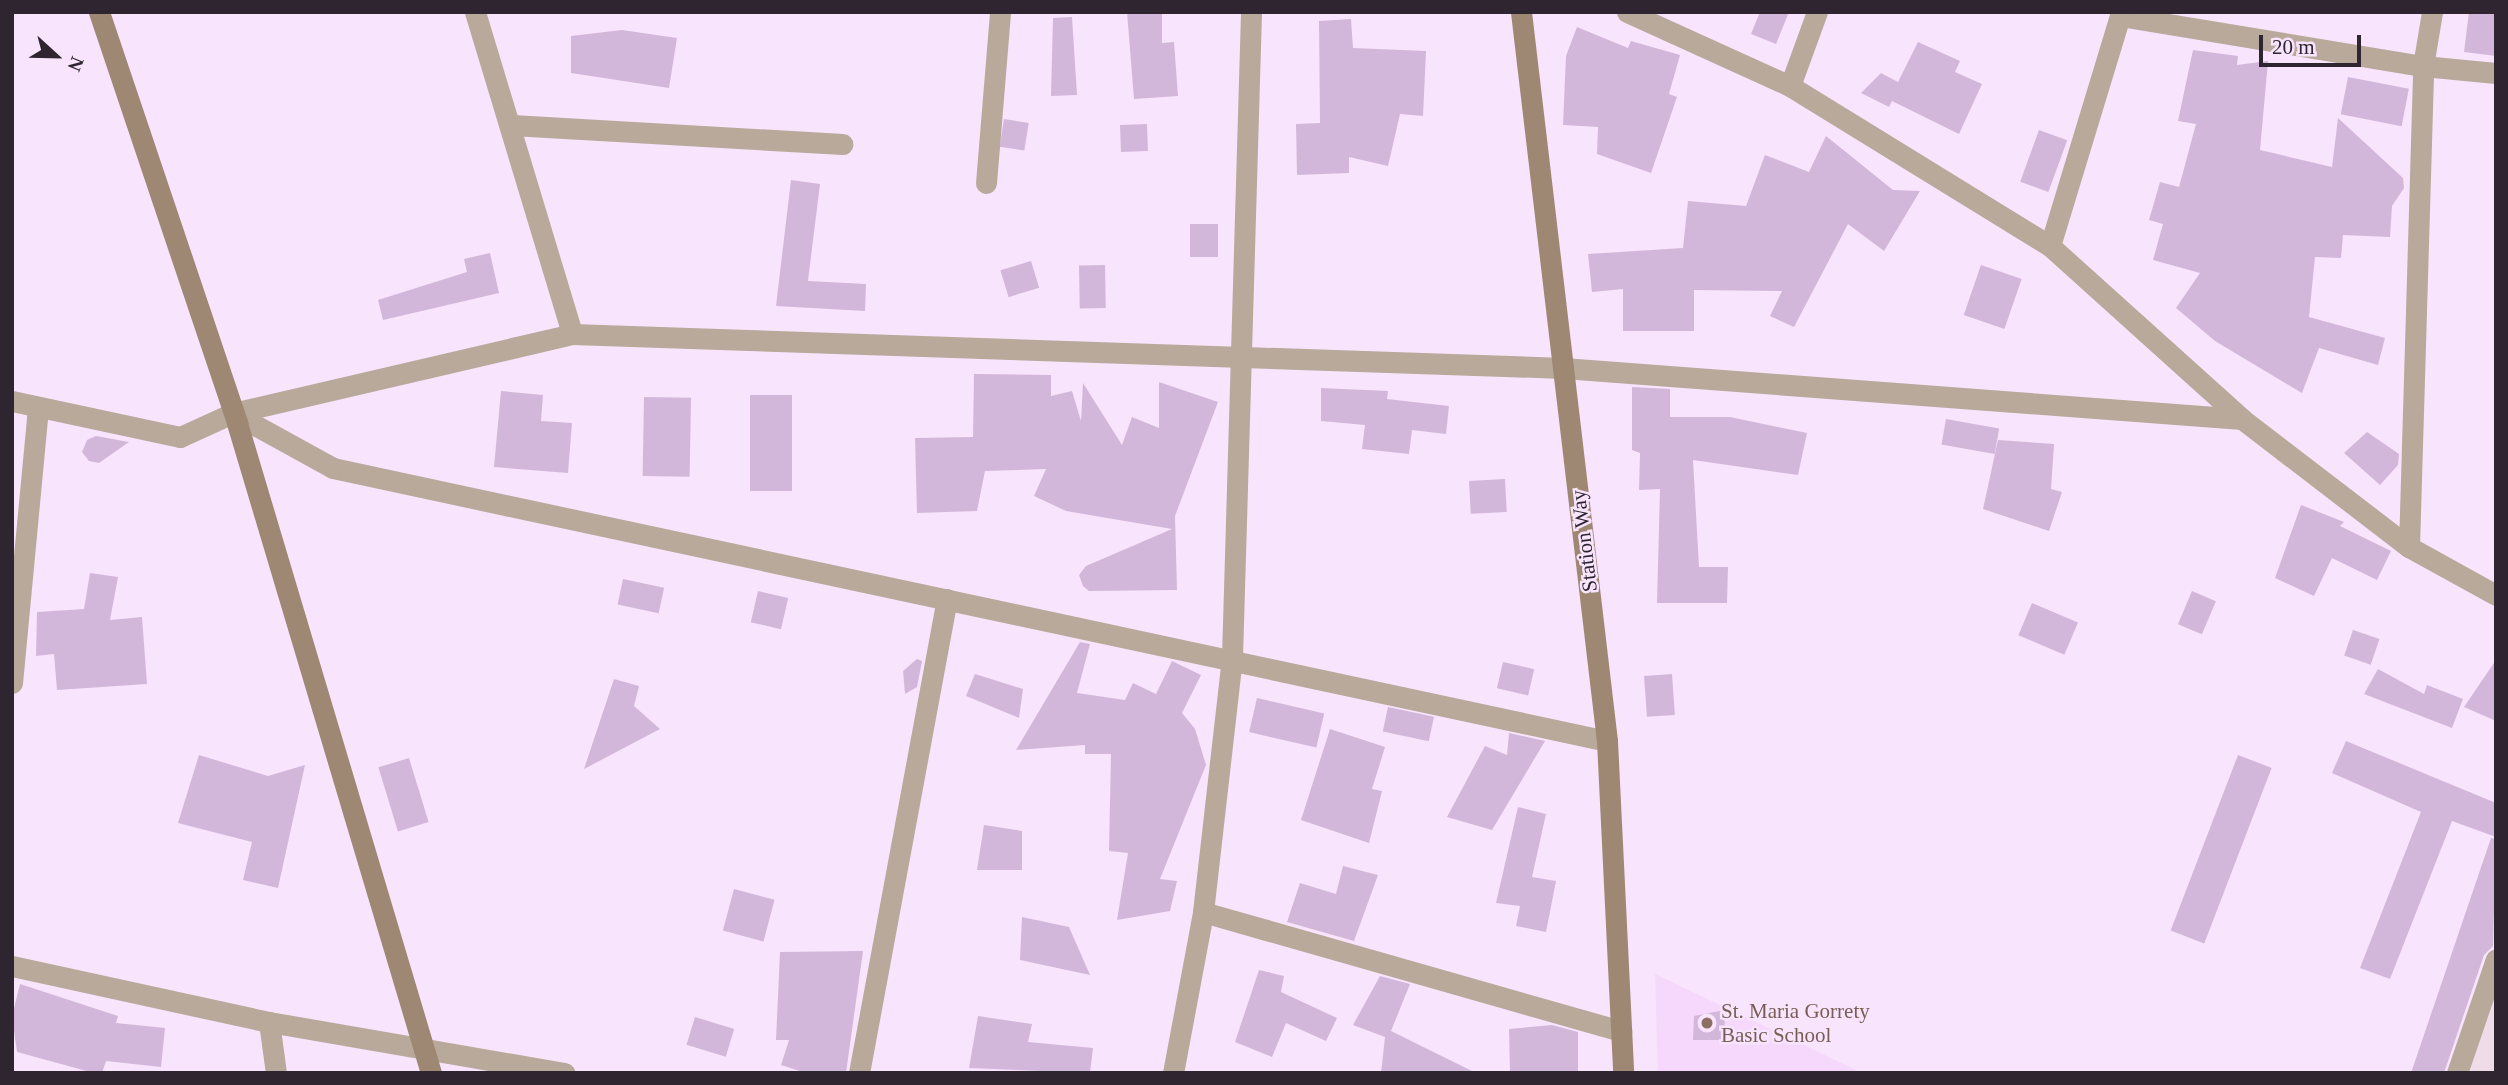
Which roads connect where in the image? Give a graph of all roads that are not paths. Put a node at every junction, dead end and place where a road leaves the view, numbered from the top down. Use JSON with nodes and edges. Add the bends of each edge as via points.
{"nodes":[{"id":1,"x":99,"y":12,"type":"edge"},
{"id":2,"x":475,"y":12,"type":"edge"},
{"id":3,"x":1000,"y":12,"type":"edge"},
{"id":4,"x":1251,"y":12,"type":"edge"},
{"id":5,"x":1521,"y":12,"type":"edge"},
{"id":6,"x":1628,"y":12,"type":"edge"},
{"id":7,"x":1817,"y":12,"type":"edge"},
{"id":8,"x":2432,"y":12,"type":"edge"},
{"id":9,"x":2121,"y":14,"type":"edge"},
{"id":10,"x":2423,"y":66,"type":"junction"},
{"id":11,"x":2496,"y":73,"type":"edge"},
{"id":12,"x":1790,"y":86,"type":"junction"},
{"id":13,"x":512,"y":125,"type":"junction"},
{"id":14,"x":842,"y":144,"type":"dead end"},
{"id":15,"x":986,"y":183,"type":"dead end"},
{"id":16,"x":2050,"y":246,"type":"junction"},
{"id":17,"x":572,"y":334,"type":"junction"},
{"id":18,"x":1240,"y":353,"type":"junction"},
{"id":19,"x":1563,"y":368,"type":"junction"},
{"id":20,"x":12,"y":401,"type":"edge"},
{"id":21,"x":38,"y":407,"type":"junction"},
{"id":22,"x":233,"y":413,"type":"junction"},
{"id":23,"x":2242,"y":419,"type":"junction"},
{"id":24,"x":2409,"y":547,"type":"junction"},
{"id":25,"x":2496,"y":595,"type":"edge"},
{"id":26,"x":947,"y":599,"type":"junction"},
{"id":27,"x":1232,"y":657,"type":"junction"},
{"id":28,"x":12,"y":683,"type":"edge"},
{"id":29,"x":1607,"y":741,"type":"junction"},
{"id":30,"x":1203,"y":912,"type":"junction"},
{"id":31,"x":2496,"y":959,"type":"edge"},
{"id":32,"x":12,"y":966,"type":"edge"},
{"id":33,"x":269,"y":1022,"type":"junction"},
{"id":34,"x":1621,"y":1031,"type":"junction"},
{"id":35,"x":424,"y":1050,"type":"junction"},
{"id":36,"x":276,"y":1073,"type":"edge"},
{"id":37,"x":431,"y":1073,"type":"edge"},
{"id":38,"x":565,"y":1073,"type":"edge"},
{"id":39,"x":859,"y":1073,"type":"edge"},
{"id":40,"x":1173,"y":1073,"type":"edge"},
{"id":41,"x":1623,"y":1073,"type":"edge"},
{"id":42,"x":2457,"y":1073,"type":"edge"}],
"edges":[{"from":1,"to":22,"type":"street"},
{"from":2,"to":13,"type":"street"},
{"from":3,"to":15,"type":"street"},
{"from":4,"to":18,"type":"street"},
{"from":5,"to":19,"type":"street","name":"Station Way"},
{"from":6,"to":12,"type":"street"},
{"from":7,"to":12,"type":"street"},
{"from":8,"to":10,"type":"street"},
{"from":9,"to":10,"type":"street"},
{"from":9,"to":16,"type":"street"},
{"from":10,"to":11,"type":"street"},
{"from":10,"to":24,"type":"street"},
{"from":12,"to":16,"type":"street"},
{"from":13,"to":14,"type":"street"},
{"from":13,"to":17,"type":"street"},
{"from":16,"to":23,"type":"street"},
{"from":17,"to":18,"type":"street"},
{"from":17,"to":22,"type":"street"},
{"from":18,"to":19,"type":"street"},
{"from":18,"to":27,"type":"street"},
{"from":19,"to":23,"type":"street"},
{"from":19,"to":29,"type":"street","name":"Station Way"},
{"from":20,"to":21,"type":"street"},
{"from":21,"to":22,"type":"street","via":[[180,437]]},
{"from":21,"to":28,"type":"street"},
{"from":22,"to":26,"type":"street","via":[[333,468]]},
{"from":22,"to":35,"type":"street"},
{"from":23,"to":24,"type":"street"},
{"from":24,"to":25,"type":"street"},
{"from":26,"to":27,"type":"street"},
{"from":26,"to":39,"type":"street"},
{"from":27,"to":29,"type":"street"},
{"from":27,"to":30,"type":"street"},
{"from":29,"to":34,"type":"street","name":"Station Way"},
{"from":30,"to":34,"type":"street"},
{"from":30,"to":40,"type":"street"},
{"from":31,"to":42,"type":"street"},
{"from":32,"to":33,"type":"street"},
{"from":33,"to":35,"type":"street"},
{"from":33,"to":36,"type":"street"},
{"from":34,"to":41,"type":"street","name":"Station Way"},
{"from":35,"to":37,"type":"street"},
{"from":35,"to":38,"type":"street"}]}
